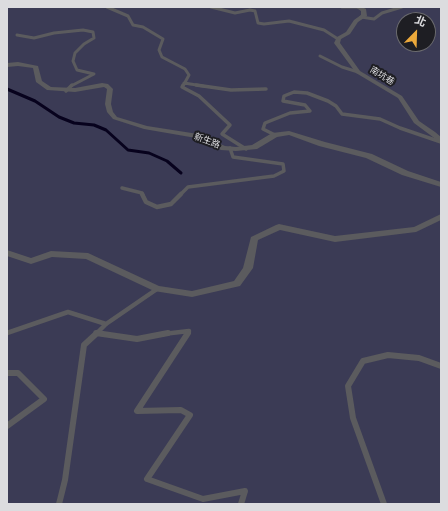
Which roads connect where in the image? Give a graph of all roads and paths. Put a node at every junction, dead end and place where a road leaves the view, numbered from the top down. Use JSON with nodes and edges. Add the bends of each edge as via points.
{"nodes":[{"id":1,"x":107,"y":7,"type":"edge"},
{"id":2,"x":211,"y":7,"type":"edge"},
{"id":3,"x":342,"y":7,"type":"edge"},
{"id":4,"x":358,"y":7,"type":"edge"},
{"id":5,"x":402,"y":7,"type":"edge"},
{"id":6,"x":361,"y":17,"type":"junction"},
{"id":7,"x":17,"y":35,"type":"dead end"},
{"id":8,"x":338,"y":39,"type":"junction"},
{"id":9,"x":320,"y":56,"type":"dead end"},
{"id":10,"x":7,"y":65,"type":"edge"},
{"id":11,"x":358,"y":72,"type":"junction"},
{"id":12,"x":184,"y":83,"type":"junction"},
{"id":13,"x":266,"y":89,"type":"dead end"},
{"id":14,"x":66,"y":91,"type":"junction"},
{"id":15,"x":275,"y":135,"type":"junction"},
{"id":16,"x":441,"y":142,"type":"edge"},
{"id":17,"x":230,"y":148,"type":"junction"},
{"id":18,"x":246,"y":149,"type":"junction"},
{"id":19,"x":441,"y":185,"type":"edge"},
{"id":20,"x":122,"y":188,"type":"dead end"},
{"id":21,"x":441,"y":217,"type":"edge"},
{"id":22,"x":7,"y":253,"type":"edge"},
{"id":23,"x":157,"y":289,"type":"junction"},
{"id":24,"x":106,"y":324,"type":"junction"},
{"id":25,"x":7,"y":333,"type":"edge"},
{"id":26,"x":96,"y":333,"type":"junction"},
{"id":27,"x":441,"y":366,"type":"edge"},
{"id":28,"x":7,"y":373,"type":"edge"},
{"id":29,"x":7,"y":426,"type":"edge"},
{"id":30,"x":59,"y":504,"type":"edge"},
{"id":31,"x":241,"y":504,"type":"edge"},
{"id":32,"x":384,"y":504,"type":"edge"}],
"edges":[{"from":1,"to":12,"type":"lane","via":[[128,16],[133,24],[163,39],[159,50],[162,57],[185,70],[189,75]]},
{"from":2,"to":8,"type":"lane","via":[[235,13],[255,11],[258,23],[289,21],[324,30]]},
{"from":3,"to":4,"type":"lane"},
{"from":4,"to":6,"type":"street","via":[[365,11]]},
{"from":5,"to":6,"type":"lane","via":[[382,13],[374,19]]},
{"from":6,"to":8,"type":"street","via":[[348,33]]},
{"from":7,"to":14,"type":"lane","via":[[34,38],[83,30],[93,32],[94,38],[74,53],[73,60],[77,70],[94,74],[72,85]]},
{"from":8,"to":11,"type":"street","name":"南坑巷","via":[[338,43]]},
{"from":9,"to":11,"type":"lane"},
{"from":10,"to":14,"type":"street","name":"新生路","via":[[36,67],[39,82],[49,89]]},
{"from":11,"to":16,"type":"street","name":"南坑巷","via":[[400,97],[416,122],[433,133]]},
{"from":12,"to":13,"type":"lane","via":[[231,90]]},
{"from":12,"to":18,"type":"lane","via":[[182,87],[199,96],[230,125],[222,134]]},
{"from":14,"to":17,"type":"street","name":"新生路","via":[[106,86],[110,92],[110,112],[115,118],[146,128],[198,136],[224,148]]},
{"from":15,"to":16,"type":"lane","via":[[263,129],[265,123],[290,113],[310,112],[305,105],[283,101],[284,96],[294,92],[307,93],[328,101],[342,114],[380,118]]},
{"from":15,"to":18,"type":"street","name":"新生路"},
{"from":15,"to":19,"type":"street","name":"新生路","via":[[293,134],[369,156],[405,173]]},
{"from":17,"to":18,"type":"street","name":"新生路"},
{"from":17,"to":20,"type":"lane","via":[[233,157],[283,164],[284,171],[274,176],[188,187],[171,204],[157,207],[146,202],[142,193]]},
{"from":21,"to":23,"type":"street","via":[[416,229],[335,239],[279,227],[254,239],[248,268],[237,284],[192,294]]},
{"from":22,"to":23,"type":"street","via":[[31,261],[51,254],[88,256]]},
{"from":23,"to":24,"type":"lane"},
{"from":24,"to":25,"type":"lane","via":[[68,312]]},
{"from":24,"to":26,"type":"lane"},
{"from":26,"to":30,"type":"lane","via":[[84,345],[65,480]]},
{"from":26,"to":31,"type":"lane","via":[[137,339],[189,331],[137,411],[181,410],[190,415],[147,479],[203,499],[245,492]]},
{"from":27,"to":32,"type":"lane","via":[[419,358],[388,355],[362,361],[348,386],[352,418]]},
{"from":28,"to":29,"type":"lane","via":[[18,373],[44,399]]}]}
